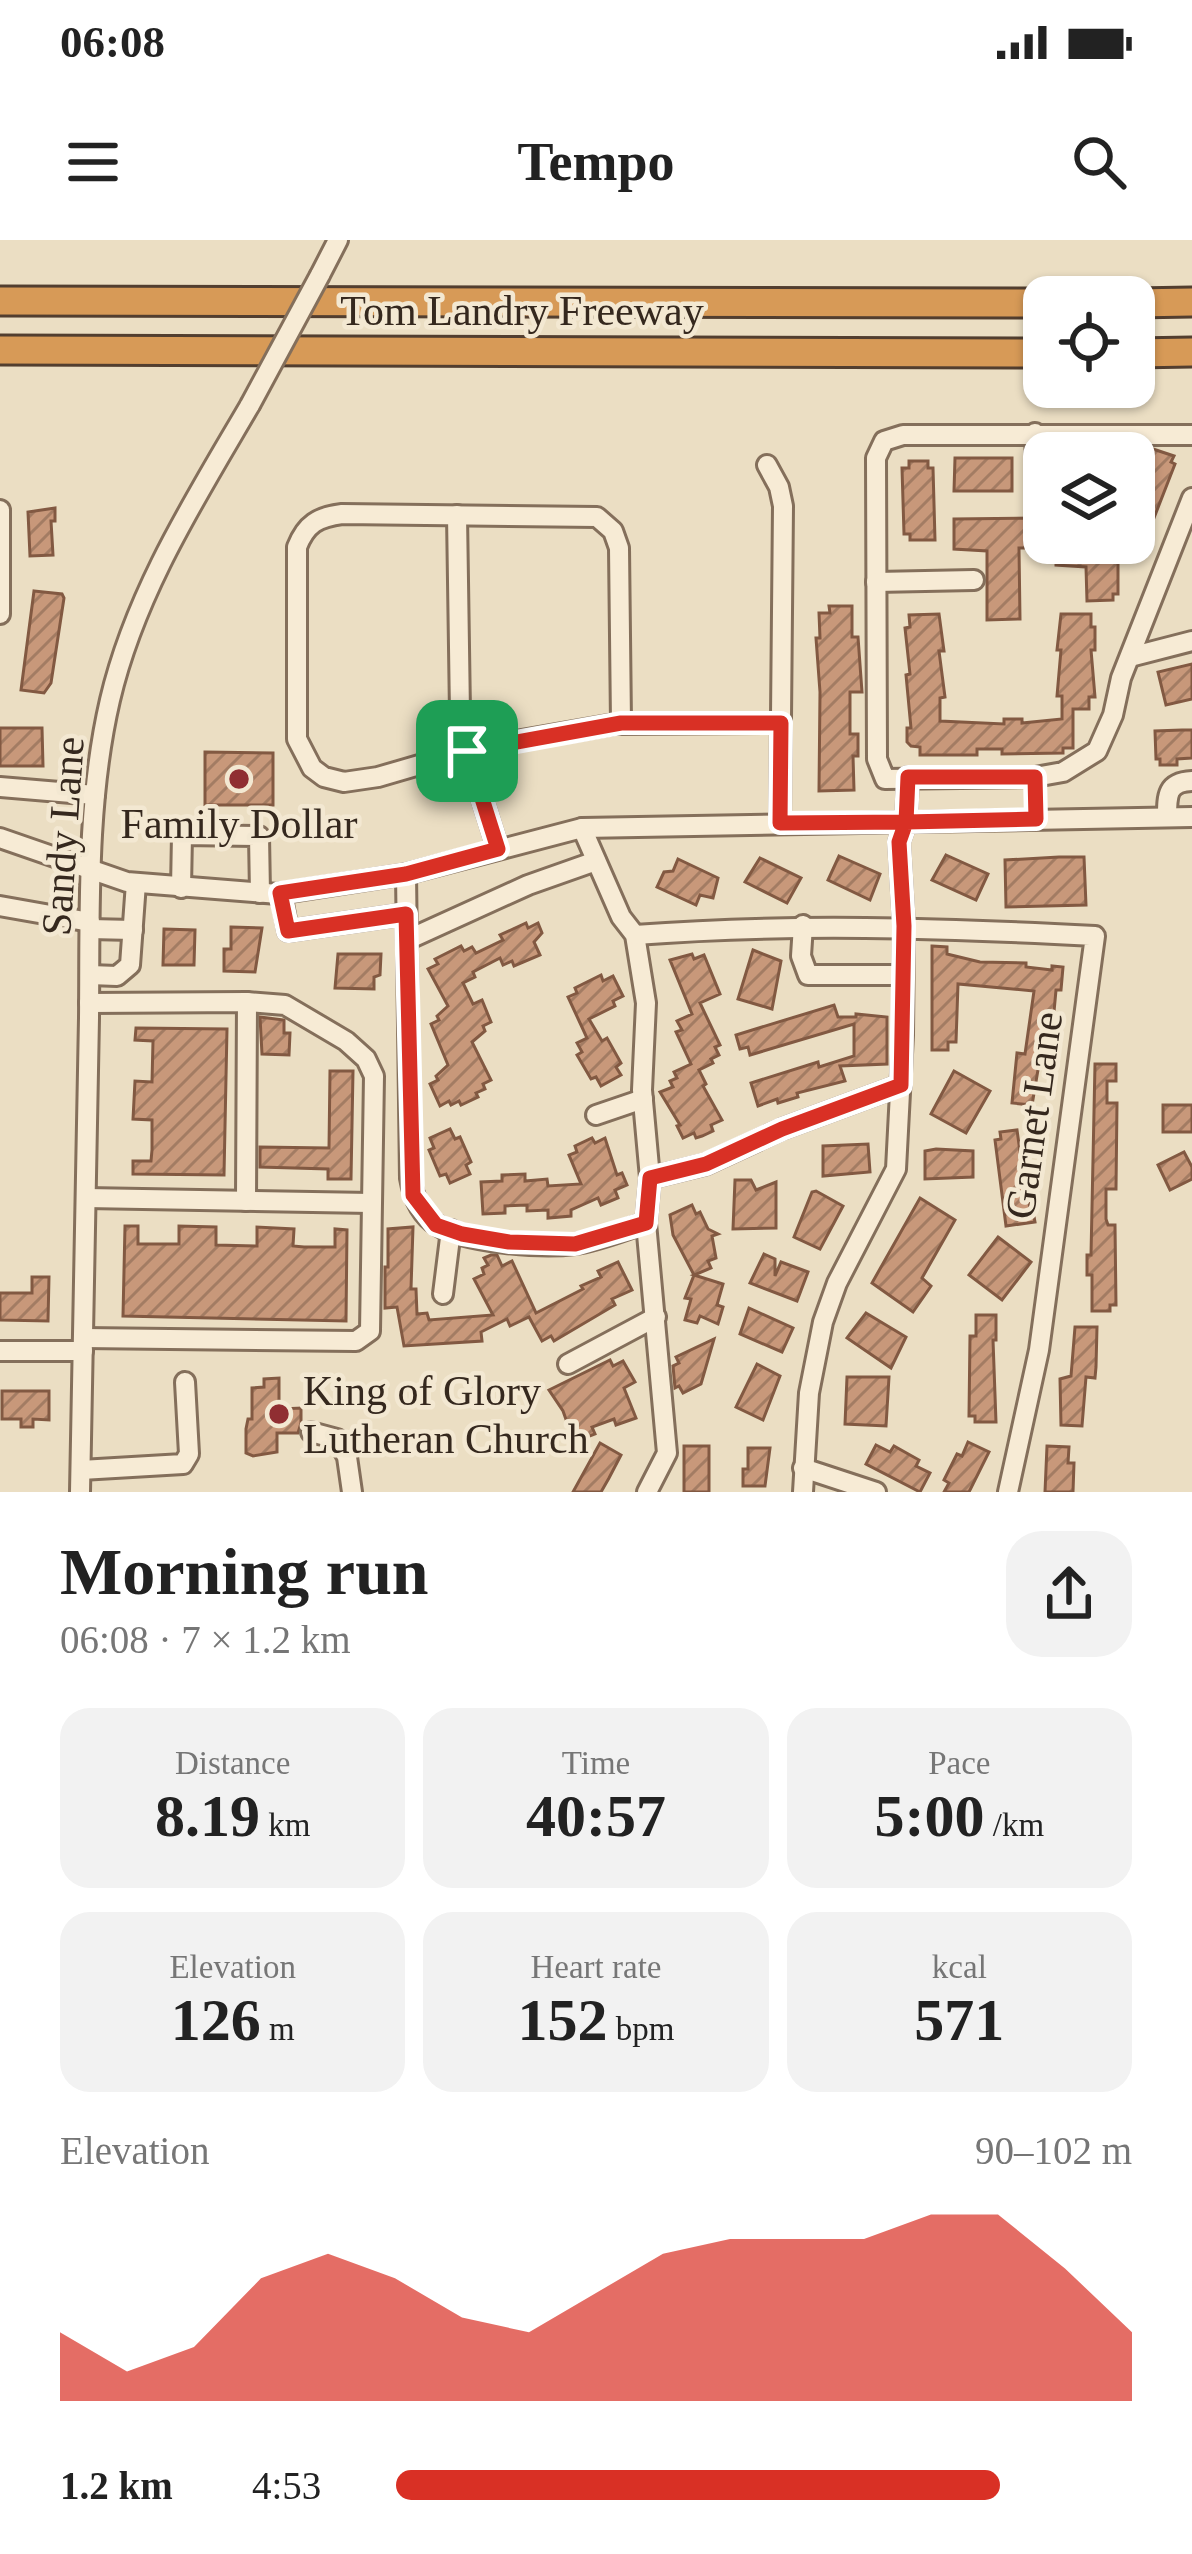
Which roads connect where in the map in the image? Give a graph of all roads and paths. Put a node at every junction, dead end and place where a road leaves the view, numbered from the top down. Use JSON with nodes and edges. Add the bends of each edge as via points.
{"nodes":[{"id":1,"x":338,"y":240,"type":"edge"},
{"id":2,"x":0,"y":301,"type":"edge"},
{"id":3,"x":1192,"y":302,"type":"edge"},
{"id":4,"x":1023,"y":303,"type":"edge"},
{"id":5,"x":1155,"y":303,"type":"edge"},
{"id":6,"x":0,"y":350,"type":"edge"},
{"id":7,"x":1155,"y":352,"type":"edge"},
{"id":8,"x":1192,"y":352,"type":"edge"},
{"id":9,"x":1023,"y":353,"type":"edge"},
{"id":10,"x":1023,"y":434,"type":"edge"},
{"id":11,"x":1155,"y":434,"type":"edge"},
{"id":12,"x":1192,"y":434,"type":"edge"},
{"id":13,"x":767,"y":464,"type":"dead end"},
{"id":14,"x":1192,"y":497,"type":"edge"},
{"id":15,"x":0,"y":510,"type":"edge"},
{"id":16,"x":458,"y":515,"type":"junction"},
{"id":17,"x":974,"y":580,"type":"dead end"},
{"id":18,"x":876,"y":582,"type":"junction"},
{"id":19,"x":0,"y":614,"type":"edge"},
{"id":20,"x":1192,"y":641,"type":"edge"},
{"id":21,"x":1130,"y":657,"type":"junction"},
{"id":22,"x":621,"y":723,"type":"junction"},
{"id":23,"x":781,"y":723,"type":"junction"},
{"id":24,"x":467,"y":751,"type":"junction"},
{"id":25,"x":908,"y":777,"type":"junction"},
{"id":26,"x":1035,"y":777,"type":"junction"},
{"id":27,"x":1192,"y":781,"type":"edge"},
{"id":28,"x":0,"y":787,"type":"edge"},
{"id":29,"x":95,"y":795,"type":"junction"},
{"id":30,"x":1167,"y":817,"type":"junction"},
{"id":31,"x":1192,"y":817,"type":"edge"},
{"id":32,"x":1036,"y":819,"type":"junction"},
{"id":33,"x":906,"y":822,"type":"junction"},
{"id":34,"x":780,"y":823,"type":"junction"},
{"id":35,"x":582,"y":829,"type":"junction"},
{"id":36,"x":3,"y":839,"type":"edge"},
{"id":37,"x":498,"y":849,"type":"junction"},
{"id":38,"x":0,"y":860,"type":"edge"},
{"id":39,"x":596,"y":861,"type":"junction"},
{"id":40,"x":91,"y":872,"type":"junction"},
{"id":41,"x":406,"y":874,"type":"junction"},
{"id":42,"x":136,"y":883,"type":"junction"},
{"id":43,"x":181,"y":888,"type":"junction"},
{"id":44,"x":270,"y":893,"type":"junction"},
{"id":45,"x":0,"y":906,"type":"edge"},
{"id":46,"x":406,"y":914,"type":"junction"},
{"id":47,"x":90,"y":925,"type":"junction"},
{"id":48,"x":802,"y":926,"type":"junction"},
{"id":49,"x":904,"y":926,"type":"junction"},
{"id":50,"x":133,"y":930,"type":"junction"},
{"id":51,"x":635,"y":934,"type":"junction"},
{"id":52,"x":406,"y":940,"type":"junction"},
{"id":53,"x":89,"y":975,"type":"junction"},
{"id":54,"x":904,"y":975,"type":"junction"},
{"id":55,"x":247,"y":1002,"type":"junction"},
{"id":56,"x":89,"y":1003,"type":"junction"},
{"id":57,"x":901,"y":1085,"type":"junction"},
{"id":58,"x":643,"y":1099,"type":"junction"},
{"id":59,"x":596,"y":1114,"type":"dead end"},
{"id":60,"x":650,"y":1178,"type":"junction"},
{"id":61,"x":86,"y":1198,"type":"junction"},
{"id":62,"x":246,"y":1201,"type":"junction"},
{"id":63,"x":371,"y":1203,"type":"junction"},
{"id":64,"x":646,"y":1223,"type":"junction"},
{"id":65,"x":451,"y":1230,"type":"junction"},
{"id":66,"x":442,"y":1294,"type":"dead end"},
{"id":67,"x":656,"y":1317,"type":"junction"},
{"id":68,"x":83,"y":1344,"type":"junction"},
{"id":69,"x":0,"y":1351,"type":"edge"},
{"id":70,"x":568,"y":1364,"type":"dead end"},
{"id":71,"x":185,"y":1382,"type":"dead end"},
{"id":72,"x":311,"y":1432,"type":"dead end"},
{"id":73,"x":803,"y":1468,"type":"junction"},
{"id":74,"x":81,"y":1470,"type":"junction"},
{"id":75,"x":80,"y":1492,"type":"edge"},
{"id":76,"x":352,"y":1492,"type":"edge"},
{"id":77,"x":647,"y":1492,"type":"edge"},
{"id":78,"x":803,"y":1492,"type":"edge"},
{"id":79,"x":876,"y":1492,"type":"edge"},
{"id":80,"x":1008,"y":1492,"type":"edge"}],
"edges":[{"from":1,"to":29,"type":"street","name":"Sandy Lane","bridge":true,"via":[[139,612],[110,698]]},
{"from":2,"to":4,"type":"highway","name":"Tom Landry Freeway"},
{"from":3,"to":5,"type":"highway"},
{"from":6,"to":9,"type":"highway","name":"Tom Landry Freeway"},
{"from":7,"to":8,"type":"highway"},
{"from":10,"to":18,"type":"street","via":[[884,440],[876,458]]},
{"from":11,"to":12,"type":"street"},
{"from":13,"to":23,"type":"street","via":[[783,506]]},
{"from":14,"to":21,"type":"street"},
{"from":15,"to":19,"type":"street"},
{"from":16,"to":22,"type":"street","via":[[572,514],[597,517],[614,531]]},
{"from":16,"to":24,"type":"street","via":[[458,680]]},
{"from":16,"to":24,"type":"street","via":[[342,514],[303,531],[297,739],[324,777],[344,782]]},
{"from":17,"to":18,"type":"street"},
{"from":18,"to":25,"type":"street","via":[[878,759],[885,779]]},
{"from":20,"to":21,"type":"street"},
{"from":21,"to":26,"type":"street","via":[[1097,751],[1063,772]]},
{"from":22,"to":23,"type":"street"},
{"from":22,"to":24,"type":"street"},
{"from":23,"to":34,"type":"street"},
{"from":24,"to":37,"type":"street"},
{"from":25,"to":26,"type":"street"},
{"from":25,"to":33,"type":"street"},
{"from":26,"to":32,"type":"street"},
{"from":27,"to":30,"type":"street","via":[[1171,787]]},
{"from":28,"to":29,"type":"street"},
{"from":29,"to":40,"type":"street","name":"Sandy Lane"},
{"from":30,"to":31,"type":"street"},
{"from":30,"to":32,"type":"street"},
{"from":32,"to":33,"type":"street"},
{"from":33,"to":34,"type":"street"},
{"from":33,"to":49,"type":"street","via":[[899,842]]},
{"from":34,"to":35,"type":"street"},
{"from":35,"to":37,"type":"street"},
{"from":35,"to":39,"type":"street"},
{"from":36,"to":38,"type":"street"},
{"from":36,"to":40,"type":"street"},
{"from":37,"to":41,"type":"street"},
{"from":39,"to":51,"type":"street"},
{"from":39,"to":52,"type":"street"},
{"from":40,"to":42,"type":"street"},
{"from":40,"to":47,"type":"street","name":"Sandy Lane"},
{"from":41,"to":44,"type":"street"},
{"from":41,"to":46,"type":"street"},
{"from":42,"to":43,"type":"street"},
{"from":42,"to":50,"type":"street"},
{"from":43,"to":44,"type":"street"},
{"from":43,"to":44,"type":"street","via":[[182,835],[259,836]]},
{"from":44,"to":46,"type":"street","via":[[288,931]]},
{"from":45,"to":47,"type":"street"},
{"from":46,"to":52,"type":"street"},
{"from":47,"to":50,"type":"street"},
{"from":47,"to":53,"type":"street","name":"Sandy Lane"},
{"from":48,"to":49,"type":"street"},
{"from":48,"to":51,"type":"street"},
{"from":48,"to":54,"type":"street","via":[[808,975]]},
{"from":49,"to":54,"type":"street"},
{"from":49,"to":80,"type":"street","name":"Garnet Lane","via":[[1095,936],[1039,1351]]},
{"from":50,"to":53,"type":"street","via":[[125,972]]},
{"from":51,"to":58,"type":"street","via":[[646,1003]]},
{"from":52,"to":65,"type":"street","via":[[410,1178],[424,1211]]},
{"from":53,"to":56,"type":"street","name":"Sandy Lane"},
{"from":54,"to":57,"type":"street"},
{"from":55,"to":56,"type":"street"},
{"from":55,"to":62,"type":"street"},
{"from":55,"to":63,"type":"street","via":[[311,1017],[372,1068]]},
{"from":56,"to":61,"type":"street","name":"Sandy Lane"},
{"from":57,"to":60,"type":"street","via":[[706,1164]]},
{"from":57,"to":73,"type":"street","via":[[896,1168],[823,1322]]},
{"from":58,"to":59,"type":"street"},
{"from":58,"to":60,"type":"street"},
{"from":60,"to":64,"type":"street"},
{"from":61,"to":62,"type":"street"},
{"from":61,"to":68,"type":"street","name":"Sandy Lane"},
{"from":62,"to":63,"type":"street"},
{"from":63,"to":68,"type":"street","via":[[370,1331],[362,1340]]},
{"from":64,"to":65,"type":"street","via":[[575,1244]]},
{"from":64,"to":67,"type":"street"},
{"from":65,"to":66,"type":"street"},
{"from":67,"to":70,"type":"street"},
{"from":67,"to":77,"type":"street","via":[[667,1453]]},
{"from":68,"to":69,"type":"street"},
{"from":68,"to":74,"type":"street","name":"Sandy Lane"},
{"from":71,"to":74,"type":"street","via":[[188,1460]]},
{"from":72,"to":76,"type":"street","via":[[337,1439]]},
{"from":73,"to":78,"type":"street"},
{"from":73,"to":79,"type":"street"},
{"from":74,"to":75,"type":"street","name":"Sandy Lane"}]}
